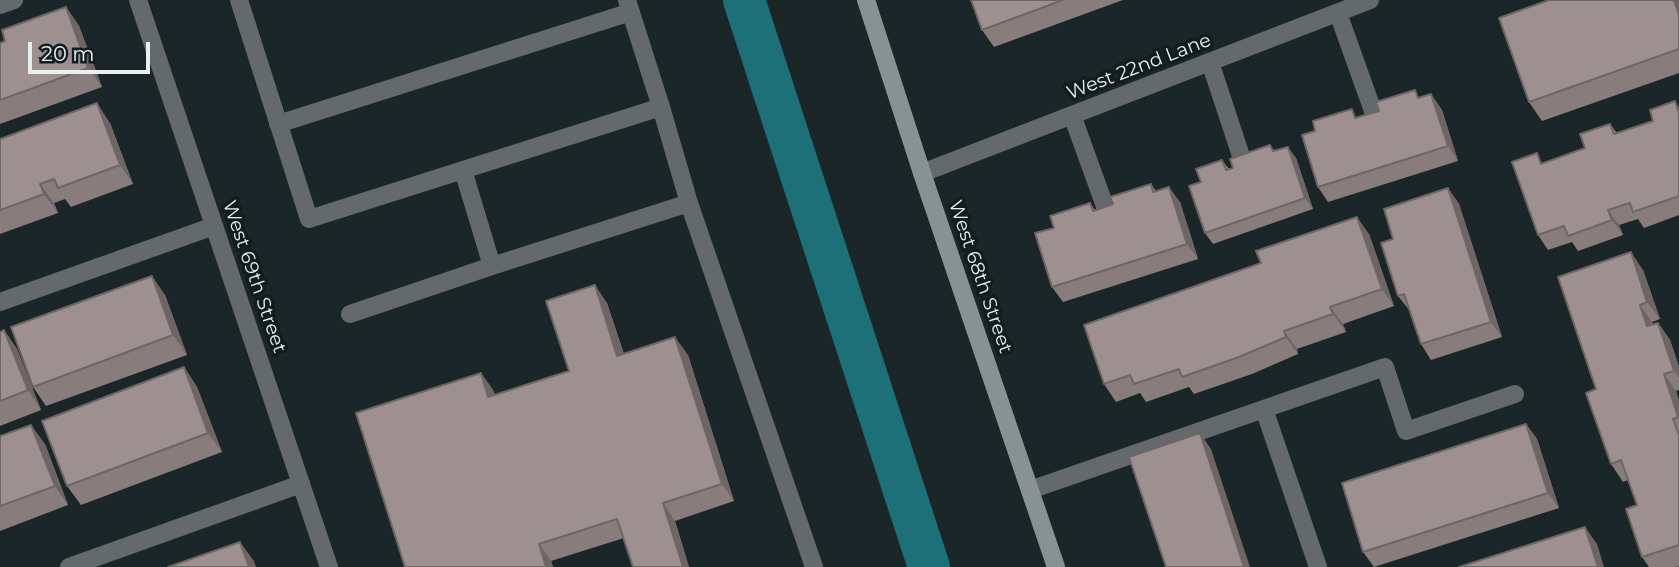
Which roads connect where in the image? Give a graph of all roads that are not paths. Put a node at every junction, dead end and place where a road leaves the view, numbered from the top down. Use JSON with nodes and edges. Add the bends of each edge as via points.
{"nodes":[{"id":1,"x":15,"y":0,"type":"edge"},
{"id":2,"x":138,"y":0,"type":"edge"},
{"id":3,"x":239,"y":0,"type":"edge"},
{"id":4,"x":866,"y":0,"type":"edge"},
{"id":5,"x":1370,"y":0,"type":"edge"},
{"id":6,"x":0,"y":5,"type":"edge"},
{"id":7,"x":629,"y":6,"type":"edge"},
{"id":8,"x":1338,"y":13,"type":"junction"},
{"id":9,"x":1210,"y":62,"type":"junction"},
{"id":10,"x":661,"y":107,"type":"junction"},
{"id":11,"x":1373,"y":111,"type":"edge"},
{"id":12,"x":1072,"y":116,"type":"junction"},
{"id":13,"x":278,"y":124,"type":"junction"},
{"id":14,"x":1242,"y":159,"type":"edge"},
{"id":15,"x":463,"y":170,"type":"junction"},
{"id":16,"x":922,"y":173,"type":"junction"},
{"id":17,"x":690,"y":203,"type":"junction"},
{"id":18,"x":1106,"y":209,"type":"edge"},
{"id":19,"x":214,"y":226,"type":"junction"},
{"id":20,"x":492,"y":266,"type":"junction"},
{"id":21,"x":0,"y":302,"type":"edge"},
{"id":22,"x":350,"y":314,"type":"dead end"},
{"id":23,"x":1515,"y":394,"type":"dead end"},
{"id":24,"x":1264,"y":409,"type":"junction"},
{"id":25,"x":301,"y":484,"type":"junction"},
{"id":26,"x":1030,"y":490,"type":"junction"},
{"id":27,"x":69,"y":567,"type":"edge"},
{"id":28,"x":329,"y":567,"type":"edge"},
{"id":29,"x":814,"y":567,"type":"edge"},
{"id":30,"x":1056,"y":567,"type":"edge"},
{"id":31,"x":1318,"y":567,"type":"edge"}],
"edges":[{"from":1,"to":6,"type":"street"},
{"from":2,"to":19,"type":"street","name":"West 69th Street"},
{"from":3,"to":13,"type":"street"},
{"from":4,"to":16,"type":"main road","name":"West 68th Street"},
{"from":5,"to":8,"type":"street","name":"West 22nd Lane"},
{"from":7,"to":10,"type":"street"},
{"from":7,"to":13,"type":"street"},
{"from":8,"to":9,"type":"street","name":"West 22nd Lane"},
{"from":8,"to":11,"type":"street"},
{"from":9,"to":12,"type":"street","name":"West 22nd Lane"},
{"from":9,"to":14,"type":"street"},
{"from":10,"to":15,"type":"street"},
{"from":10,"to":17,"type":"street"},
{"from":12,"to":16,"type":"street","name":"West 22nd Lane"},
{"from":12,"to":18,"type":"street"},
{"from":13,"to":15,"type":"street","via":[[309,219]]},
{"from":15,"to":20,"type":"street"},
{"from":16,"to":26,"type":"main road","name":"West 68th Street"},
{"from":17,"to":20,"type":"street"},
{"from":17,"to":29,"type":"street"},
{"from":19,"to":21,"type":"street"},
{"from":19,"to":25,"type":"street","name":"West 69th Street"},
{"from":20,"to":22,"type":"street"},
{"from":23,"to":24,"type":"street","via":[[1406,431],[1385,367]]},
{"from":24,"to":26,"type":"street"},
{"from":24,"to":31,"type":"street"},
{"from":25,"to":27,"type":"street"},
{"from":25,"to":28,"type":"street","name":"West 69th Street"},
{"from":26,"to":30,"type":"main road","name":"West 68th Street"}]}
